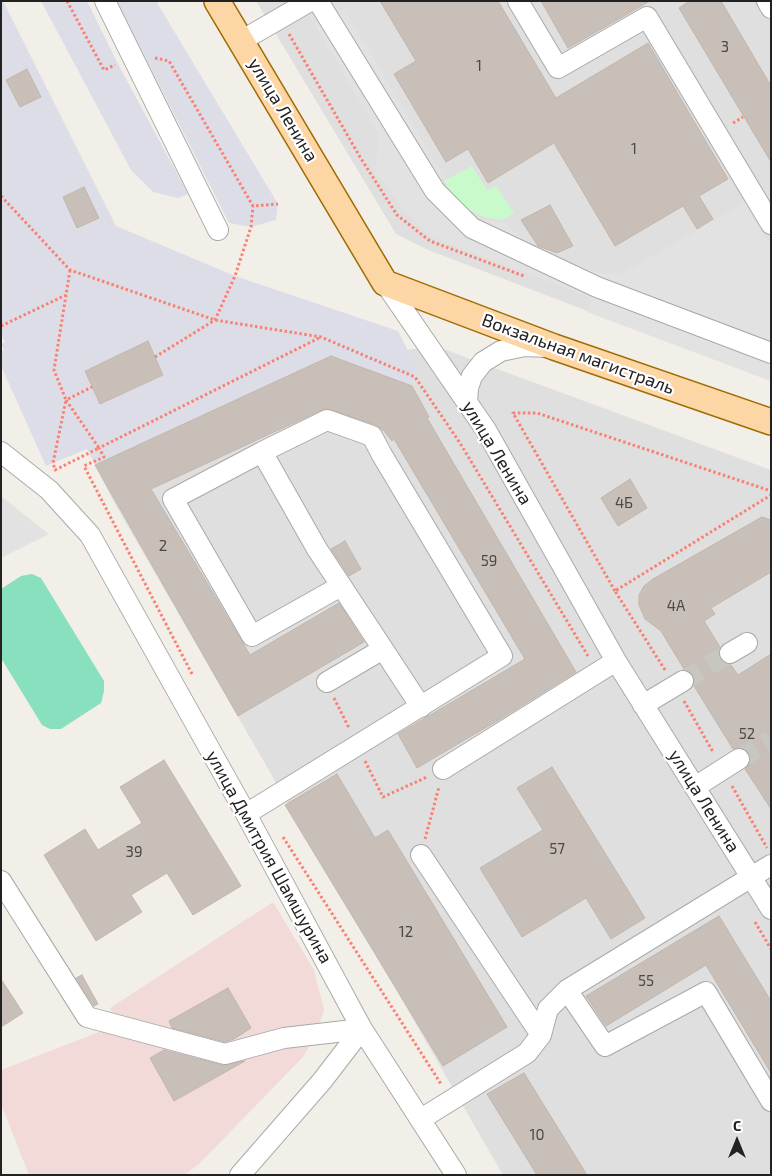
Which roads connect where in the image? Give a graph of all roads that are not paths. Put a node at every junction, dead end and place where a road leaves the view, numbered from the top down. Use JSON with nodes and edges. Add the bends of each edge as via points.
{"nodes":[{"id":1,"x":105,"y":1,"type":"edge"},
{"id":2,"x":217,"y":1,"type":"edge"},
{"id":3,"x":310,"y":1,"type":"edge"},
{"id":4,"x":318,"y":1,"type":"edge"},
{"id":5,"x":518,"y":1,"type":"edge"},
{"id":6,"x":767,"y":1,"type":"edge"},
{"id":7,"x":771,"y":8,"type":"edge"},
{"id":8,"x":241,"y":41,"type":"junction"},
{"id":9,"x":771,"y":224,"type":"edge"},
{"id":10,"x":218,"y":230,"type":"dead end"},
{"id":11,"x":385,"y":283,"type":"junction"},
{"id":12,"x":554,"y":347,"type":"junction"},
{"id":13,"x":771,"y":353,"type":"edge"},
{"id":14,"x":467,"y":404,"type":"junction"},
{"id":15,"x":771,"y":422,"type":"edge"},
{"id":16,"x":1,"y":452,"type":"edge"},
{"id":17,"x":262,"y":452,"type":"junction"},
{"id":18,"x":341,"y":586,"type":"junction"},
{"id":19,"x":747,"y":643,"type":"dead end"},
{"id":20,"x":384,"y":649,"type":"junction"},
{"id":21,"x":730,"y":653,"type":"tunnel mouth"},
{"id":22,"x":616,"y":661,"type":"junction"},
{"id":23,"x":327,"y":682,"type":"dead end"},
{"id":24,"x":679,"y":684,"type":"tunnel mouth"},
{"id":25,"x":643,"y":705,"type":"junction"},
{"id":26,"x":421,"y":707,"type":"junction"},
{"id":27,"x":731,"y":764,"type":"tunnel mouth"},
{"id":28,"x":443,"y":769,"type":"road end"},
{"id":29,"x":695,"y":787,"type":"junction"},
{"id":30,"x":246,"y":814,"type":"junction"},
{"id":31,"x":421,"y":855,"type":"road end"},
{"id":32,"x":770,"y":858,"type":"edge"},
{"id":33,"x":752,"y":877,"type":"junction"},
{"id":34,"x":1,"y":881,"type":"edge"},
{"id":35,"x":771,"y":909,"type":"edge"},
{"id":36,"x":567,"y":990,"type":"junction"},
{"id":37,"x":362,"y":1029,"type":"junction"},
{"id":38,"x":541,"y":1035,"type":"junction"},
{"id":39,"x":771,"y":1100,"type":"edge"},
{"id":40,"x":421,"y":1119,"type":"junction"},
{"id":41,"x":240,"y":1175,"type":"edge"},
{"id":42,"x":456,"y":1175,"type":"edge"}],
"edges":[{"from":1,"to":10,"type":"street"},
{"from":2,"to":8,"type":"main road","name":"улица Ленина"},
{"from":3,"to":8,"type":"street"},
{"from":4,"to":13,"type":"street","via":[[436,190],[472,228],[597,287]]},
{"from":5,"to":9,"type":"street","via":[[558,68],[647,17]]},
{"from":6,"to":7,"type":"street"},
{"from":8,"to":11,"type":"main road","name":"улица Ленина"},
{"from":11,"to":12,"type":"main road","name":"Вокзальная магистраль"},
{"from":11,"to":14,"type":"street","name":"улица Ленина"},
{"from":12,"to":14,"type":"street","via":[[525,346],[501,351],[483,362],[472,376]]},
{"from":12,"to":15,"type":"main road","name":"Вокзальная магистраль"},
{"from":14,"to":22,"type":"street","name":"улица Ленина","via":[[489,436]]},
{"from":16,"to":30,"type":"street","name":"улица Дмитрия Шамшурина","via":[[49,490],[90,535]]},
{"from":17,"to":18,"type":"street"},
{"from":17,"to":18,"type":"street","via":[[173,499],[252,636]]},
{"from":17,"to":26,"type":"street","via":[[327,420],[372,436],[502,656]]},
{"from":18,"to":20,"type":"street"},
{"from":19,"to":21,"type":"street"},
{"from":20,"to":23,"type":"street"},
{"from":20,"to":26,"type":"street"},
{"from":22,"to":25,"type":"street","name":"улица Ленина"},
{"from":22,"to":28,"type":"street"},
{"from":24,"to":25,"type":"street"},
{"from":25,"to":29,"type":"street","name":"улица Ленина"},
{"from":26,"to":30,"type":"street"},
{"from":27,"to":29,"type":"street"},
{"from":29,"to":33,"type":"street","name":"улица Ленина"},
{"from":30,"to":37,"type":"street","name":"улица Дмитрия Шамшурина"},
{"from":31,"to":38,"type":"street"},
{"from":32,"to":33,"type":"street"},
{"from":33,"to":35,"type":"street","name":"улица Ленина"},
{"from":33,"to":36,"type":"street"},
{"from":34,"to":37,"type":"street","via":[[87,1017],[225,1054],[284,1038]]},
{"from":36,"to":38,"type":"street","via":[[548,1009]]},
{"from":36,"to":39,"type":"street","via":[[605,1046],[706,992]]},
{"from":37,"to":40,"type":"street","name":"улица Дмитрия Шамшурина"},
{"from":37,"to":41,"type":"street","via":[[322,1081]]},
{"from":38,"to":40,"type":"street","via":[[527,1053]]},
{"from":40,"to":42,"type":"street","name":"улица Дмитрия Шамшурина"}]}
